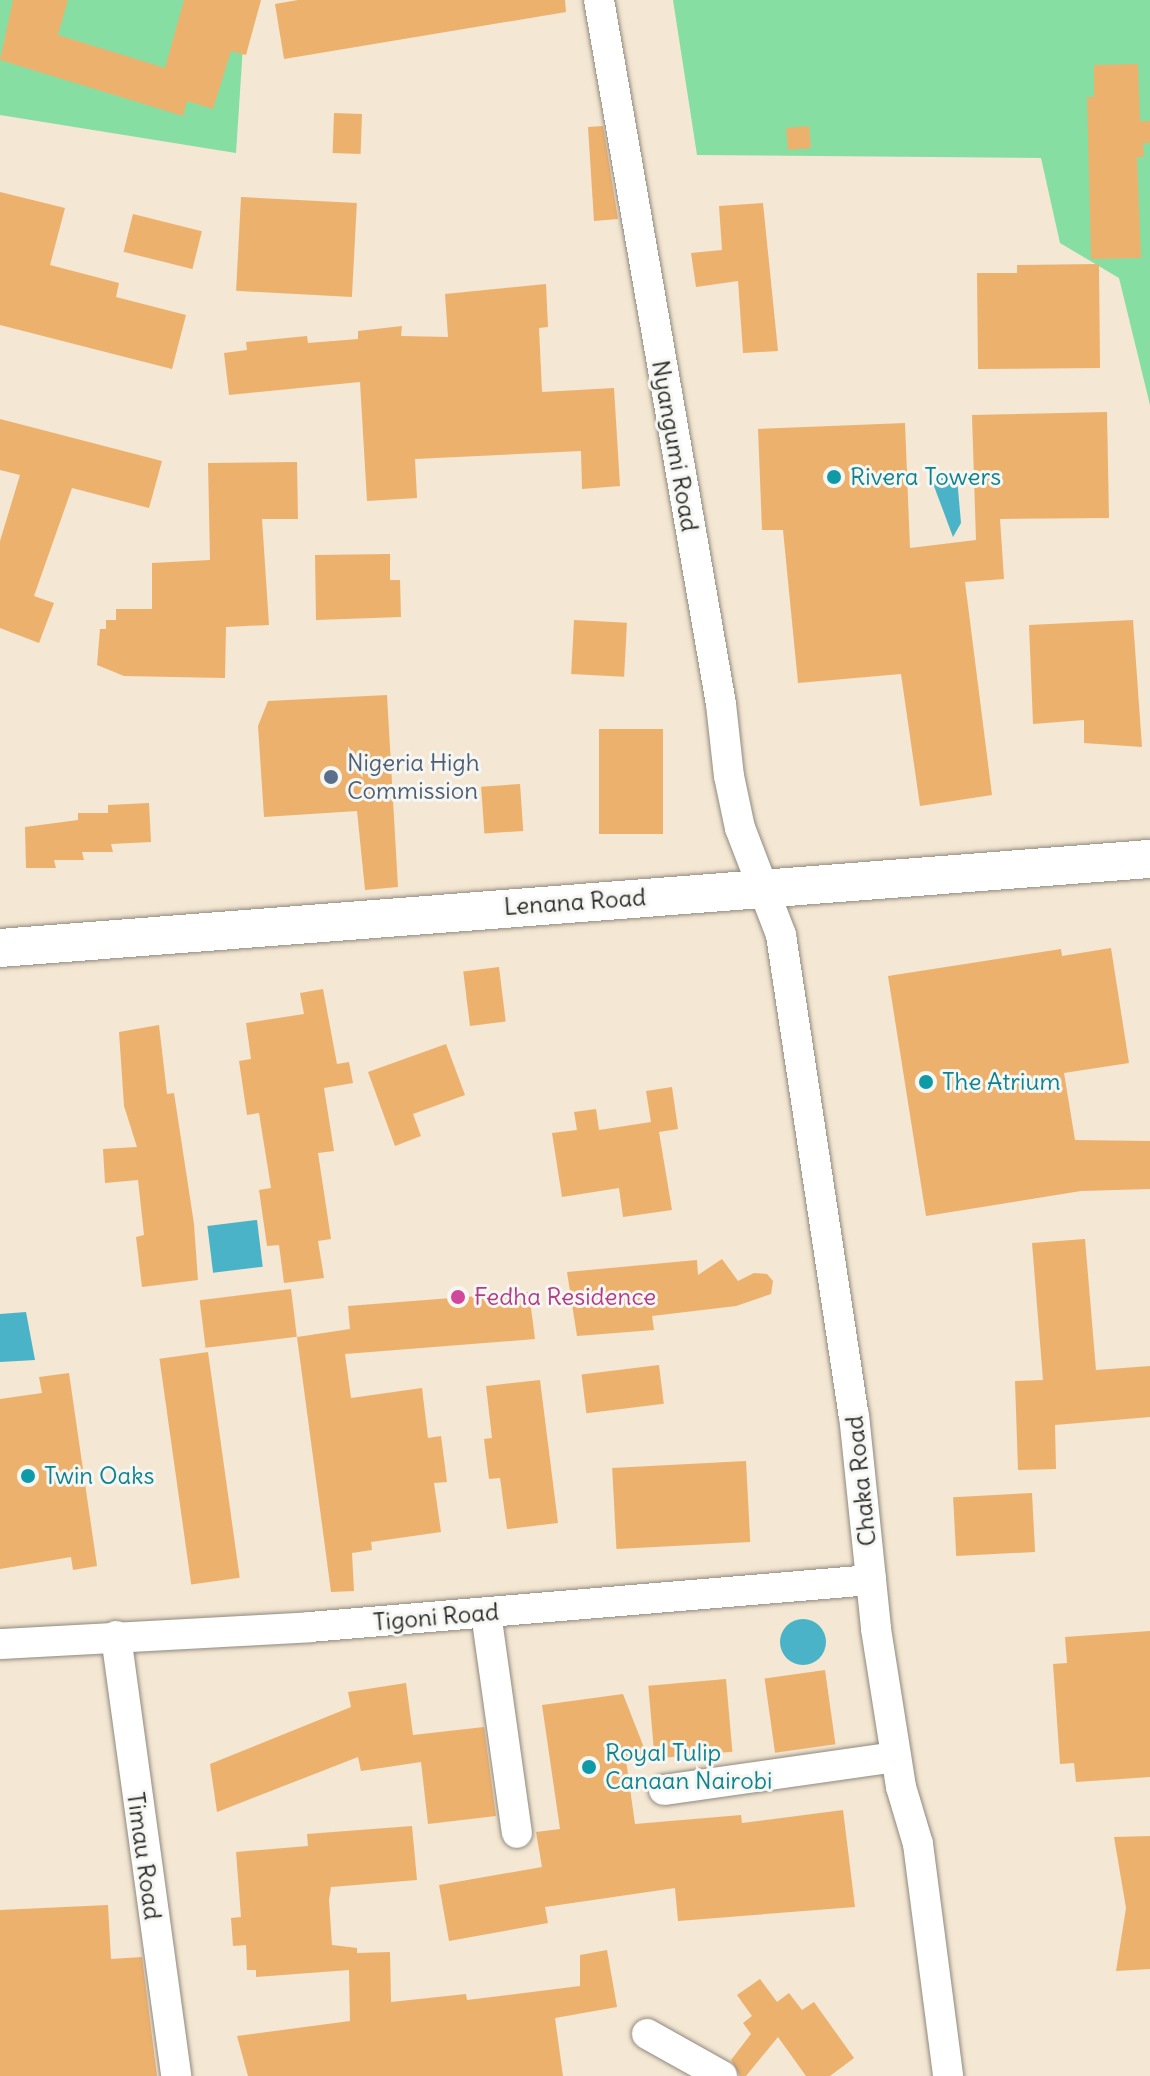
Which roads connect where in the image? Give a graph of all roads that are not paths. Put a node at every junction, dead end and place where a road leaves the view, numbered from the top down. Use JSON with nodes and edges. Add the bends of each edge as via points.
{"nodes":[{"id":1,"x":599,"y":0,"type":"edge"},
{"id":2,"x":1150,"y":859,"type":"edge"},
{"id":3,"x":766,"y":887,"type":"junction"},
{"id":4,"x":0,"y":948,"type":"edge"},
{"id":5,"x":871,"y":1580,"type":"junction"},
{"id":6,"x":486,"y":1613,"type":"junction"},
{"id":7,"x":116,"y":1636,"type":"junction"},
{"id":8,"x":0,"y":1644,"type":"edge"},
{"id":9,"x":896,"y":1757,"type":"junction"},
{"id":10,"x":664,"y":1790,"type":"dead end"},
{"id":11,"x":517,"y":1833,"type":"dead end"},
{"id":12,"x":647,"y":2034,"type":"dead end"},
{"id":13,"x":176,"y":2076,"type":"edge"},
{"id":14,"x":722,"y":2076,"type":"edge"},
{"id":15,"x":948,"y":2076,"type":"edge"}],
"edges":[{"from":1,"to":3,"type":"street","name":"Nyangumi Road","via":[[721,704],[729,776],[740,828]]},
{"from":2,"to":3,"type":"street","name":"Lenana Road"},
{"from":3,"to":4,"type":"street","name":"Lenana Road"},
{"from":3,"to":5,"type":"street","name":"Chaka Road","via":[[781,935],[837,1299]]},
{"from":5,"to":6,"type":"street","name":"Tigoni Road"},
{"from":5,"to":9,"type":"street","name":"Chaka Road"},
{"from":6,"to":7,"type":"street","name":"Tigoni Road"},
{"from":6,"to":11,"type":"street"},
{"from":7,"to":8,"type":"street","name":"Tigoni Road"},
{"from":7,"to":13,"type":"street","name":"Timau Road"},
{"from":9,"to":10,"type":"street"},
{"from":9,"to":15,"type":"street","name":"Chaka Road","via":[[918,1844]]},
{"from":12,"to":14,"type":"street"}]}
